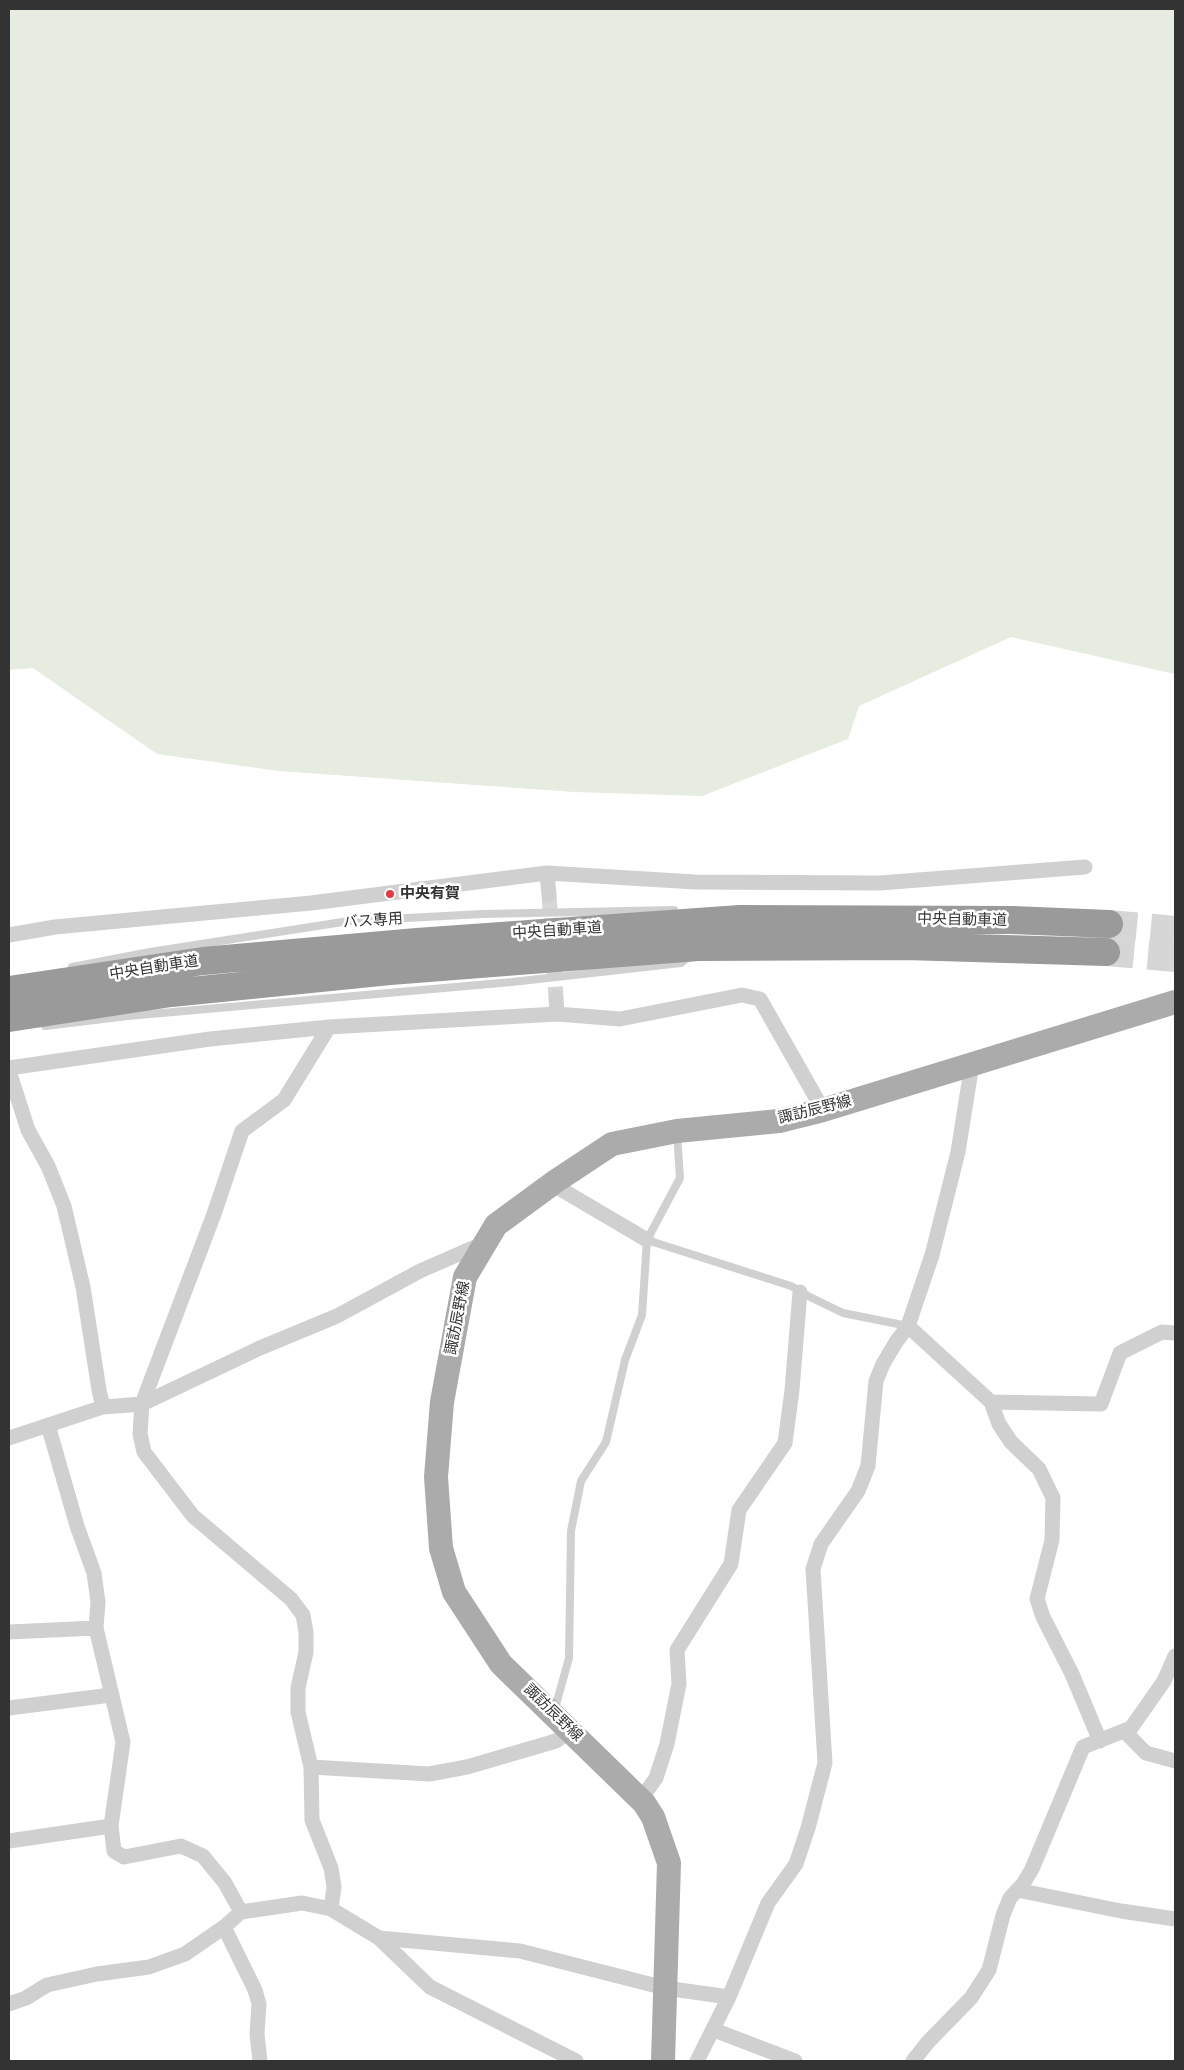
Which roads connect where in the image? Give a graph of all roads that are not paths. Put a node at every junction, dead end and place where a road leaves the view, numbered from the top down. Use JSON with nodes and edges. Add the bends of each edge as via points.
{"nodes":[{"id":1,"x":1085,"y":867,"type":"dead end"},
{"id":2,"x":547,"y":872,"type":"junction"},
{"id":3,"x":549,"y":895,"type":"tunnel mouth"},
{"id":4,"x":678,"y":910,"type":"dead end"},
{"id":5,"x":706,"y":912,"type":"dead end"},
{"id":6,"x":740,"y":919,"type":"junction"},
{"id":7,"x":1109,"y":924,"type":"tunnel mouth"},
{"id":8,"x":9,"y":935,"type":"edge"},
{"id":9,"x":698,"y":947,"type":"junction"},
{"id":10,"x":1106,"y":952,"type":"tunnel mouth"},
{"id":11,"x":65,"y":968,"type":"dead end"},
{"id":12,"x":9,"y":990,"type":"edge"},
{"id":13,"x":556,"y":997,"type":"tunnel mouth"},
{"id":14,"x":1175,"y":1002,"type":"edge"},
{"id":15,"x":557,"y":1014,"type":"junction"},
{"id":16,"x":9,"y":1018,"type":"edge"},
{"id":17,"x":330,"y":1026,"type":"junction"},
{"id":18,"x":38,"y":1027,"type":"dead end"},
{"id":19,"x":972,"y":1064,"type":"junction"},
{"id":20,"x":9,"y":1069,"type":"edge"},
{"id":21,"x":823,"y":1110,"type":"junction"},
{"id":22,"x":677,"y":1131,"type":"junction"},
{"id":23,"x":552,"y":1184,"type":"junction"},
{"id":24,"x":648,"y":1240,"type":"junction"},
{"id":25,"x":486,"y":1242,"type":"junction"},
{"id":26,"x":800,"y":1292,"type":"junction"},
{"id":27,"x":908,"y":1326,"type":"junction"},
{"id":28,"x":1175,"y":1333,"type":"edge"},
{"id":29,"x":990,"y":1402,"type":"junction"},
{"id":30,"x":142,"y":1404,"type":"junction"},
{"id":31,"x":103,"y":1407,"type":"junction"},
{"id":32,"x":48,"y":1425,"type":"junction"},
{"id":33,"x":9,"y":1438,"type":"edge"},
{"id":34,"x":96,"y":1628,"type":"junction"},
{"id":35,"x":9,"y":1632,"type":"edge"},
{"id":36,"x":1175,"y":1656,"type":"edge"},
{"id":37,"x":111,"y":1695,"type":"junction"},
{"id":38,"x":9,"y":1708,"type":"edge"},
{"id":39,"x":554,"y":1714,"type":"junction"},
{"id":40,"x":571,"y":1731,"type":"junction"},
{"id":41,"x":1124,"y":1731,"type":"junction"},
{"id":42,"x":1100,"y":1741,"type":"junction"},
{"id":43,"x":1175,"y":1761,"type":"edge"},
{"id":44,"x":311,"y":1767,"type":"junction"},
{"id":45,"x":641,"y":1800,"type":"junction"},
{"id":46,"x":111,"y":1826,"type":"junction"},
{"id":47,"x":9,"y":1841,"type":"edge"},
{"id":48,"x":1018,"y":1890,"type":"junction"},
{"id":49,"x":330,"y":1909,"type":"junction"},
{"id":50,"x":241,"y":1912,"type":"junction"},
{"id":51,"x":1175,"y":1919,"type":"edge"},
{"id":52,"x":224,"y":1927,"type":"junction"},
{"id":53,"x":379,"y":1938,"type":"junction"},
{"id":54,"x":665,"y":1988,"type":"junction"},
{"id":55,"x":729,"y":1997,"type":"junction"},
{"id":56,"x":9,"y":2004,"type":"edge"},
{"id":57,"x":714,"y":2030,"type":"junction"},
{"id":58,"x":260,"y":2061,"type":"edge"},
{"id":59,"x":576,"y":2061,"type":"edge"},
{"id":60,"x":663,"y":2061,"type":"edge"},
{"id":61,"x":697,"y":2061,"type":"edge"},
{"id":62,"x":795,"y":2061,"type":"edge"},
{"id":63,"x":913,"y":2061,"type":"edge"}],
"edges":[{"from":1,"to":2,"type":"street","via":[[880,883],[695,882]]},
{"from":2,"to":3,"type":"street"},
{"from":2,"to":8,"type":"street","via":[[312,903],[55,927]]},
{"from":4,"to":11,"type":"lane","name":"バス専用","via":[[483,914],[349,921]]},
{"from":5,"to":6,"type":"lane"},
{"from":6,"to":7,"type":"highway","name":"中央自動車道","via":[[1012,920]]},
{"from":6,"to":12,"type":"highway","name":"中央自動車道","via":[[203,961]]},
{"from":9,"to":10,"type":"highway","name":"中央自動車道","via":[[906,946]]},
{"from":9,"to":16,"type":"highway","name":"中央自動車道","via":[[390,971],[171,993]]},
{"from":9,"to":18,"type":"lane","via":[[682,963]]},
{"from":13,"to":15,"type":"street"},
{"from":14,"to":19,"type":"main road","name":"諏訪辰野線"},
{"from":15,"to":17,"type":"street"},
{"from":15,"to":21,"type":"street","via":[[620,1019],[742,995],[760,999]]},
{"from":17,"to":20,"type":"street","via":[[210,1039]]},
{"from":17,"to":30,"type":"street","via":[[284,1100],[242,1131]]},
{"from":19,"to":21,"type":"main road","name":"諏訪辰野線"},
{"from":19,"to":27,"type":"street","via":[[958,1152],[932,1255]]},
{"from":20,"to":31,"type":"street","via":[[28,1130],[48,1166],[64,1206],[83,1287]]},
{"from":21,"to":22,"type":"main road","name":"諏訪辰野線","via":[[779,1121]]},
{"from":22,"to":23,"type":"main road","name":"諏訪辰野線","via":[[612,1144]]},
{"from":22,"to":24,"type":"lane","via":[[680,1178]]},
{"from":23,"to":24,"type":"street"},
{"from":23,"to":25,"type":"main road","name":"諏訪辰野線","via":[[496,1225]]},
{"from":24,"to":26,"type":"lane","via":[[791,1286]]},
{"from":24,"to":39,"type":"lane","via":[[642,1316],[625,1360],[606,1442],[581,1482],[571,1531],[570,1658]]},
{"from":25,"to":30,"type":"street","via":[[420,1271],[337,1316],[260,1348]]},
{"from":25,"to":39,"type":"main road","name":"諏訪辰野線","via":[[465,1277],[442,1402],[436,1477],[441,1548],[454,1592],[501,1664]]},
{"from":26,"to":27,"type":"lane","via":[[842,1313]]},
{"from":26,"to":45,"type":"street","via":[[785,1444],[739,1510],[731,1564],[677,1650],[679,1684],[667,1744],[656,1778]]},
{"from":27,"to":29,"type":"street"},
{"from":27,"to":55,"type":"street","via":[[876,1380],[868,1466],[858,1491],[821,1544],[813,1569],[825,1763],[808,1828],[796,1864],[768,1903]]},
{"from":28,"to":29,"type":"street","via":[[1162,1332],[1120,1353],[1101,1404]]},
{"from":29,"to":42,"type":"street","via":[[1011,1442],[1039,1469],[1052,1498],[1052,1540],[1037,1599]]},
{"from":30,"to":31,"type":"street"},
{"from":30,"to":44,"type":"street","via":[[140,1434],[144,1452],[179,1500],[192,1516],[291,1599],[303,1615],[306,1652],[298,1688],[298,1712]]},
{"from":31,"to":32,"type":"street"},
{"from":32,"to":33,"type":"street"},
{"from":32,"to":34,"type":"street","via":[[94,1573],[98,1602]]},
{"from":34,"to":35,"type":"street"},
{"from":34,"to":37,"type":"street"},
{"from":36,"to":41,"type":"street","via":[[1164,1681],[1131,1728]]},
{"from":37,"to":38,"type":"street"},
{"from":37,"to":46,"type":"street","via":[[123,1742]]},
{"from":39,"to":40,"type":"main road","name":"諏訪辰野線"},
{"from":40,"to":44,"type":"street","via":[[556,1741],[467,1767],[429,1774]]},
{"from":40,"to":45,"type":"main road","name":"諏訪辰野線"},
{"from":41,"to":42,"type":"street"},
{"from":41,"to":43,"type":"street","via":[[1146,1753]]},
{"from":42,"to":48,"type":"street","via":[[1083,1746],[1032,1869]]},
{"from":44,"to":49,"type":"street","via":[[312,1820],[334,1888]]},
{"from":45,"to":54,"type":"main road","name":"諏訪辰野線","via":[[653,1817],[669,1863]]},
{"from":46,"to":47,"type":"street"},
{"from":46,"to":50,"type":"street","via":[[114,1851],[124,1857],[181,1846],[203,1856],[225,1883]]},
{"from":48,"to":51,"type":"street"},
{"from":48,"to":63,"type":"street","via":[[1010,1898],[1003,1915],[989,1970],[967,2003]]},
{"from":49,"to":50,"type":"street","via":[[296,1903]]},
{"from":49,"to":53,"type":"street"},
{"from":50,"to":52,"type":"street"},
{"from":52,"to":56,"type":"street","via":[[185,1954],[149,1966],[47,1985]]},
{"from":52,"to":58,"type":"street","via":[[259,2004],[257,2034]]},
{"from":53,"to":54,"type":"street","via":[[520,1951]]},
{"from":53,"to":59,"type":"street","via":[[430,1987]]},
{"from":54,"to":55,"type":"street"},
{"from":54,"to":60,"type":"main road","name":"諏訪辰野線"},
{"from":55,"to":57,"type":"street"},
{"from":57,"to":61,"type":"street"},
{"from":57,"to":62,"type":"street"}]}
